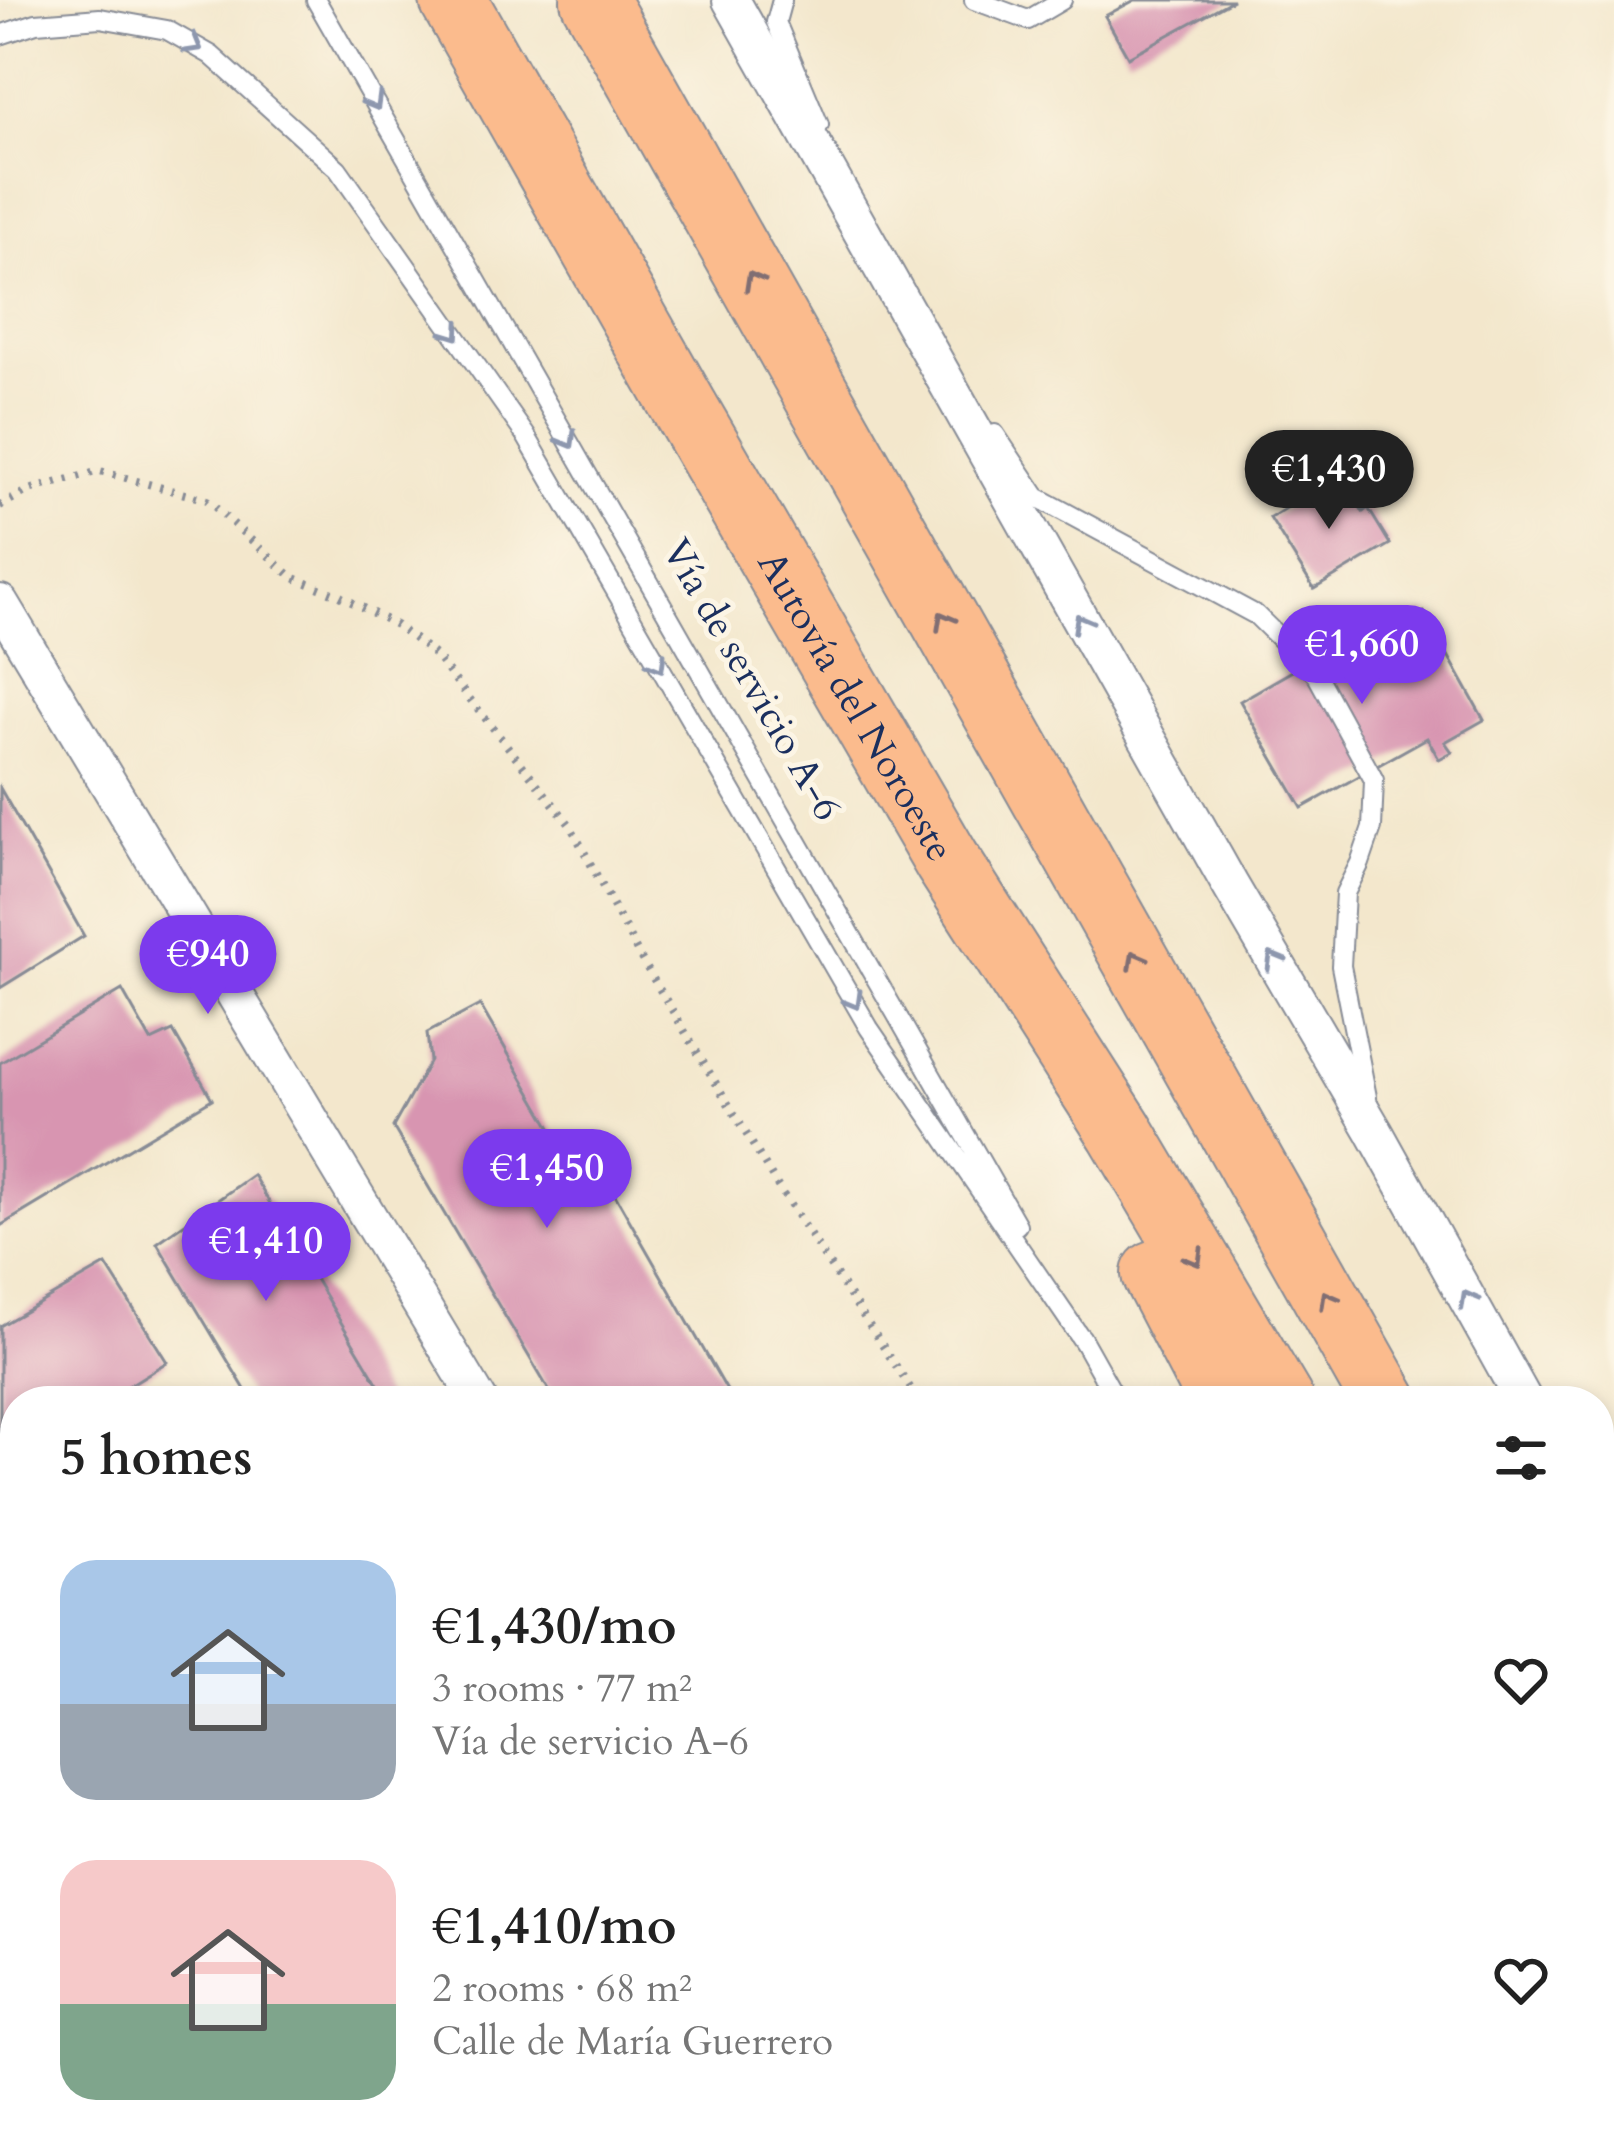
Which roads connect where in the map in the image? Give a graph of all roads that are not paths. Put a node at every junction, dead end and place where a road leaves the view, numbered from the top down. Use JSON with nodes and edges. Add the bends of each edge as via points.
{"nodes":[{"id":1,"x":316,"y":0,"type":"edge"},
{"id":2,"x":427,"y":0,"type":"edge"},
{"id":3,"x":453,"y":0,"type":"edge"},
{"id":4,"x":594,"y":0,"type":"edge"},
{"id":5,"x":731,"y":0,"type":"edge"},
{"id":6,"x":782,"y":0,"type":"edge"},
{"id":7,"x":974,"y":0,"type":"edge"},
{"id":8,"x":1062,"y":0,"type":"edge"},
{"id":9,"x":0,"y":34,"type":"edge"},
{"id":10,"x":874,"y":256,"type":"junction"},
{"id":11,"x":0,"y":603,"type":"edge"},
{"id":12,"x":1374,"y":1131,"type":"junction"},
{"id":13,"x":1176,"y":1310,"type":"junction"},
{"id":14,"x":1084,"y":1344,"type":"junction"},
{"id":15,"x":470,"y":1386,"type":"edge"},
{"id":16,"x":1108,"y":1386,"type":"edge"},
{"id":17,"x":1214,"y":1386,"type":"edge"},
{"id":18,"x":1230,"y":1386,"type":"edge"},
{"id":19,"x":1271,"y":1386,"type":"edge"},
{"id":20,"x":1377,"y":1386,"type":"edge"},
{"id":21,"x":1517,"y":1386,"type":"edge"}],
"edges":[{"from":1,"to":14,"type":"lane","name":"Vía de servicio A-6","one_way":true},
{"from":2,"to":13,"type":"highway"},
{"from":3,"to":19,"type":"highway","name":"Autovía del Noroeste","one_way":true,"via":[[947,861]]},
{"from":20,"to":4,"type":"highway","one_way":true},
{"from":5,"to":10,"type":"street"},
{"from":6,"to":10,"type":"lane","via":[[776,22]]},
{"from":7,"to":8,"type":"lane","via":[[1028,20]]},
{"from":9,"to":14,"type":"lane","one_way":true,"via":[[100,18],[167,30],[211,55],[338,169],[526,436],[869,1028]]},
{"from":12,"to":10,"type":"street","one_way":true},
{"from":10,"to":12,"type":"lane","via":[[1037,497],[1256,615],[1316,674],[1374,780],[1372,828],[1346,893],[1341,966]]},
{"from":11,"to":15,"type":"street"},
{"from":21,"to":12,"type":"street","one_way":true},
{"from":13,"to":17,"type":"highway"},
{"from":13,"to":18,"type":"highway"},
{"from":14,"to":16,"type":"lane","name":"Vía de servicio A-6"}]}
